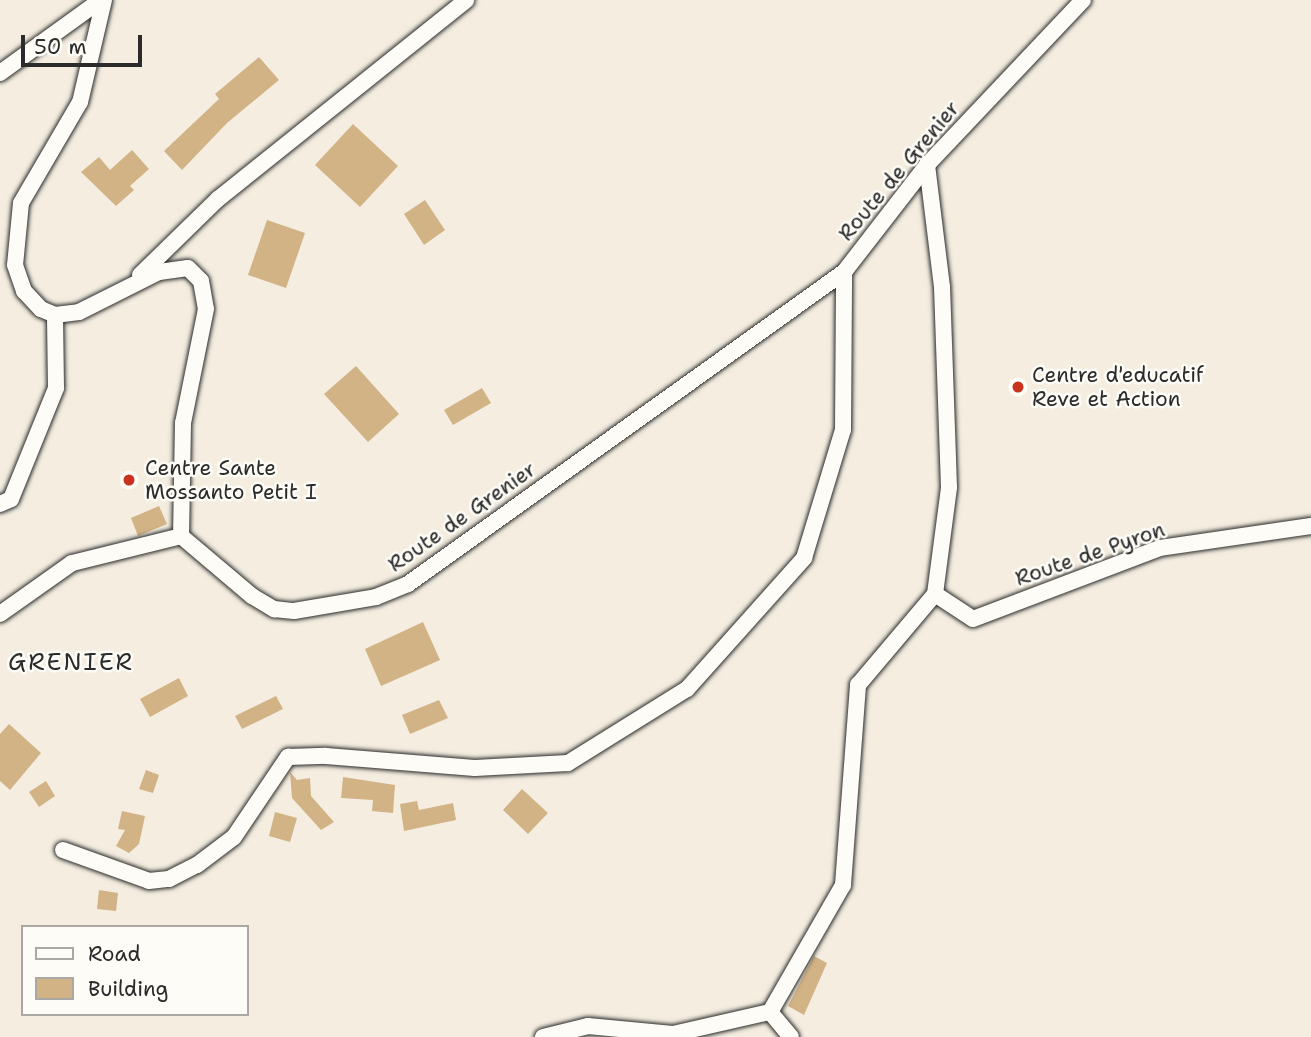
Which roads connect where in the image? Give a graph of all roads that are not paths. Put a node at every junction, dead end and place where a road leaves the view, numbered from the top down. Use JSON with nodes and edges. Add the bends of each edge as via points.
{"nodes":[{"id":1,"x":102,"y":0,"type":"edge"},
{"id":2,"x":466,"y":0,"type":"edge"},
{"id":3,"x":1083,"y":0,"type":"edge"},
{"id":4,"x":0,"y":73,"type":"edge"},
{"id":5,"x":927,"y":165,"type":"junction"},
{"id":6,"x":844,"y":272,"type":"junction"},
{"id":7,"x":128,"y":286,"type":"junction"},
{"id":8,"x":55,"y":315,"type":"junction"},
{"id":9,"x":0,"y":504,"type":"edge"},
{"id":10,"x":1311,"y":526,"type":"edge"},
{"id":11,"x":181,"y":536,"type":"junction"},
{"id":12,"x":935,"y":594,"type":"junction"},
{"id":13,"x":0,"y":614,"type":"edge"},
{"id":14,"x":63,"y":850,"type":"dead end"},
{"id":15,"x":770,"y":1012,"type":"junction"},
{"id":16,"x":543,"y":1037,"type":"edge"},
{"id":17,"x":791,"y":1037,"type":"edge"}],
"edges":[{"from":1,"to":4,"type":"street"},
{"from":1,"to":8,"type":"street","via":[[80,102],[21,203],[15,265],[24,291],[41,309]]},
{"from":2,"to":7,"type":"street","via":[[218,200]]},
{"from":3,"to":5,"type":"street","name":"Route de Grenier"},
{"from":5,"to":6,"type":"street","name":"Route de Grenier"},
{"from":5,"to":12,"type":"street","via":[[943,286],[949,487]]},
{"from":6,"to":11,"type":"street","name":"Route de Grenier","via":[[408,584],[376,597],[294,611],[274,609],[218,571]]},
{"from":6,"to":14,"type":"street","via":[[842,430],[804,558],[687,689],[568,763],[475,768],[326,756],[288,758],[234,837],[197,865],[169,878],[149,881]]},
{"from":7,"to":8,"type":"street","via":[[79,312]]},
{"from":7,"to":11,"type":"street","via":[[174,268],[188,268],[201,281],[206,309],[183,423]]},
{"from":8,"to":9,"type":"street","via":[[56,388],[11,499]]},
{"from":10,"to":12,"type":"street","name":"Route de Pyron","via":[[1160,548],[973,620]]},
{"from":11,"to":13,"type":"street","via":[[72,563]]},
{"from":12,"to":15,"type":"street","via":[[858,685],[844,885]]},
{"from":15,"to":16,"type":"street","via":[[673,1034],[588,1026]]},
{"from":15,"to":17,"type":"street"}]}
